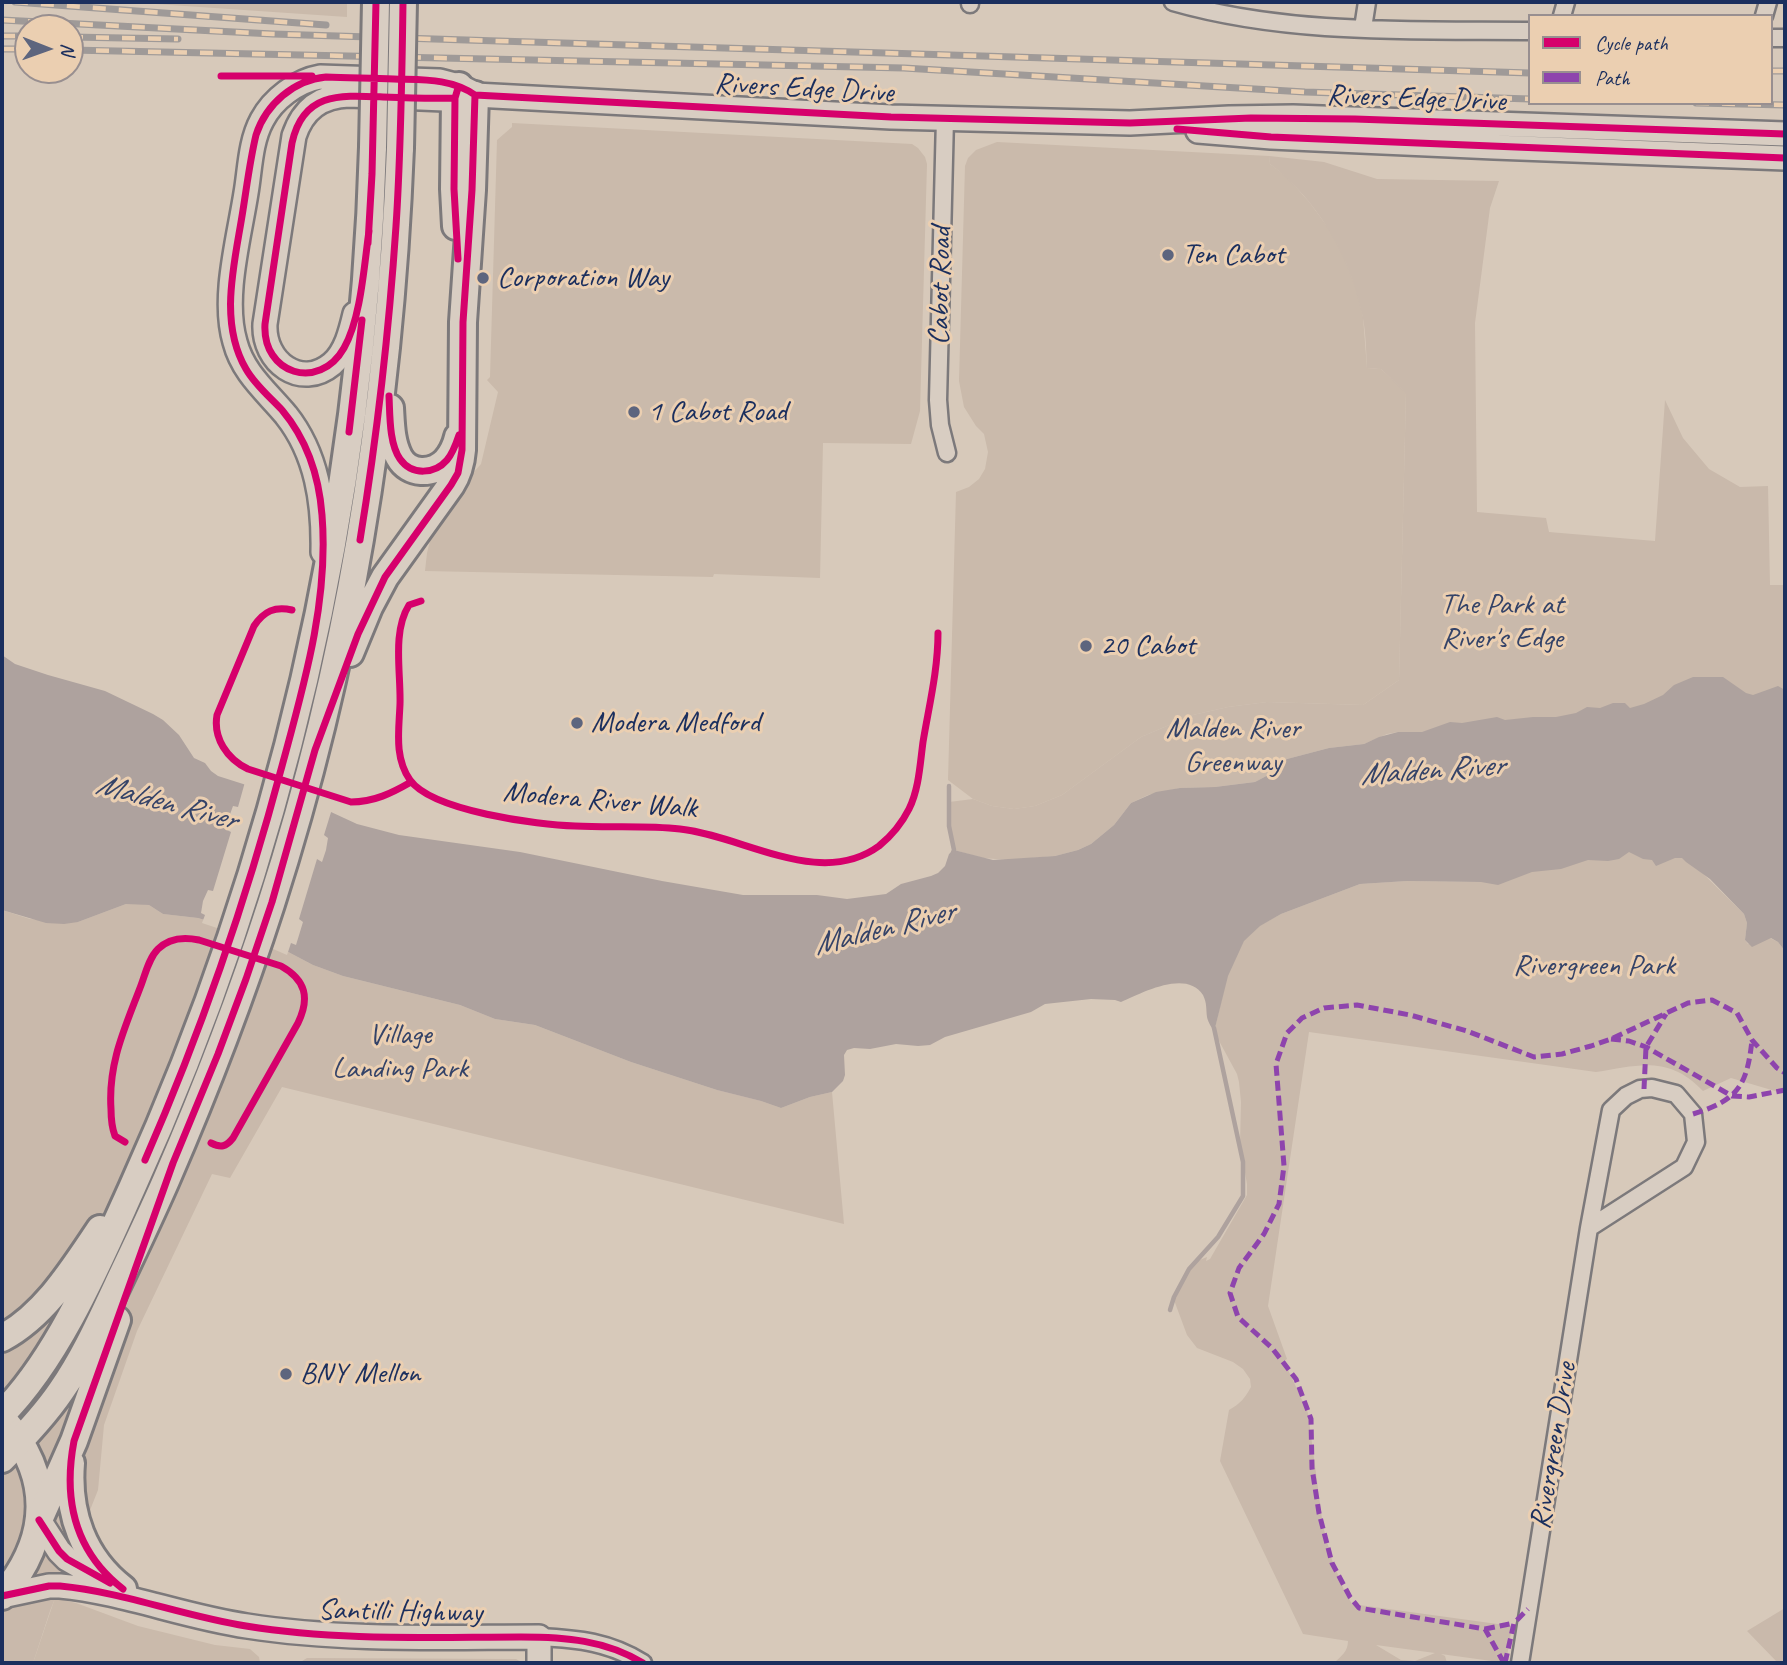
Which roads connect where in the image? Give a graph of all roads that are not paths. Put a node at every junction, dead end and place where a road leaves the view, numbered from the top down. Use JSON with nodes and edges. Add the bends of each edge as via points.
{"nodes":[{"id":1,"x":376,"y":2,"type":"edge"},
{"id":2,"x":404,"y":2,"type":"edge"},
{"id":3,"x":1173,"y":2,"type":"edge"},
{"id":4,"x":1367,"y":2,"type":"edge"},
{"id":5,"x":1363,"y":28,"type":"junction"},
{"id":6,"x":1528,"y":31,"type":"edge"},
{"id":7,"x":463,"y":93,"type":"junction"},
{"id":8,"x":944,"y":118,"type":"junction"},
{"id":9,"x":1130,"y":123,"type":"junction"},
{"id":10,"x":1785,"y":134,"type":"edge"},
{"id":11,"x":1785,"y":158,"type":"edge"},
{"id":12,"x":369,"y":231,"type":"junction"},
{"id":13,"x":387,"y":334,"type":"junction"},
{"id":14,"x":461,"y":418,"type":"junction"},
{"id":15,"x":947,"y":453,"type":"dead end"},
{"id":16,"x":314,"y":634,"type":"junction"},
{"id":17,"x":315,"y":750,"type":"junction"},
{"id":18,"x":145,"y":1160,"type":"junction"},
{"id":19,"x":173,"y":1163,"type":"junction"},
{"id":20,"x":1589,"y":1228,"type":"junction"},
{"id":21,"x":2,"y":1338,"type":"edge"},
{"id":22,"x":2,"y":1416,"type":"edge"},
{"id":23,"x":74,"y":1441,"type":"junction"},
{"id":24,"x":11,"y":1450,"type":"edge"},
{"id":25,"x":39,"y":1520,"type":"junction"},
{"id":26,"x":122,"y":1589,"type":"junction"},
{"id":27,"x":2,"y":1596,"type":"edge"},
{"id":28,"x":154,"y":1604,"type":"junction"},
{"id":29,"x":539,"y":1637,"type":"junction"},
{"id":30,"x":539,"y":1663,"type":"edge"},
{"id":31,"x":643,"y":1663,"type":"edge"},
{"id":32,"x":1520,"y":1663,"type":"edge"}],
"edges":[{"from":1,"to":12,"type":"main road","bridge":true},
{"from":2,"to":13,"type":"main road","bridge":true},
{"from":3,"to":5,"type":"street","via":[[1261,21]]},
{"from":4,"to":5,"type":"street"},
{"from":5,"to":6,"type":"street"},
{"from":7,"to":8,"type":"main road","name":"Rivers Edge Drive"},
{"from":7,"to":12,"type":"main road","name":"Rivers Edge Drive","via":[[336,96],[315,104],[302,117],[292,144],[265,324],[269,350],[282,366],[317,372],[343,350],[358,303]]},
{"from":7,"to":14,"type":"main road","via":[[454,189],[463,322]]},
{"from":7,"to":16,"type":"main road","name":"Rivers Edge Drive","via":[[433,81],[314,78],[272,106],[254,143],[233,277],[231,321],[246,369],[297,430],[315,472],[323,545]]},
{"from":8,"to":9,"type":"main road","name":"Rivers Edge Drive"},
{"from":8,"to":15,"type":"street","name":"Cabot Road","via":[[938,400]]},
{"from":9,"to":10,"type":"main road","name":"Rivers Edge Drive","via":[[1293,117]]},
{"from":9,"to":11,"type":"main road","name":"Rivers Edge Drive","via":[[1271,137]]},
{"from":12,"to":16,"type":"main road","via":[[347,452]]},
{"from":13,"to":14,"type":"main road","via":[[391,426],[403,463],[419,471],[443,464],[456,445]]},
{"from":13,"to":17,"type":"main road","via":[[353,577]]},
{"from":14,"to":17,"type":"main road","via":[[458,473],[380,584]]},
{"from":16,"to":18,"type":"main road","via":[[289,743],[249,881],[190,1052]]},
{"from":17,"to":19,"type":"main road","via":[[275,893]]},
{"from":18,"to":21,"type":"main road","via":[[54,1293],[34,1315]]},
{"from":18,"to":22,"type":"main road","via":[[63,1329]]},
{"from":19,"to":23,"type":"main road"},
{"from":19,"to":24,"type":"main road","via":[[85,1352],[55,1400]]},
{"from":20,"to":20,"type":"street","name":"Rivergreen Drive","via":[[1684,1167],[1696,1142],[1693,1114],[1676,1094],[1640,1089],[1611,1110]]},
{"from":20,"to":32,"type":"street","name":"Rivergreen Drive"},
{"from":22,"to":24,"type":"main road"},
{"from":23,"to":25,"type":"main road"},
{"from":23,"to":26,"type":"main road","via":[[69,1486],[76,1521],[97,1562]]},
{"from":24,"to":25,"type":"main road","via":[[29,1457],[39,1497]]},
{"from":25,"to":26,"type":"main road","name":"Santilli Highway","via":[[67,1559]]},
{"from":25,"to":27,"type":"main road","via":[[28,1556]]},
{"from":26,"to":28,"type":"main road","name":"Santilli Highway"},
{"from":27,"to":28,"type":"main road","name":"Santilli Highway","via":[[60,1586]]},
{"from":28,"to":29,"type":"main road","name":"Santilli Highway","via":[[228,1623],[291,1632]]},
{"from":29,"to":30,"type":"main road"},
{"from":29,"to":31,"type":"street","name":"Santilli Highway","via":[[603,1644]]}]}
